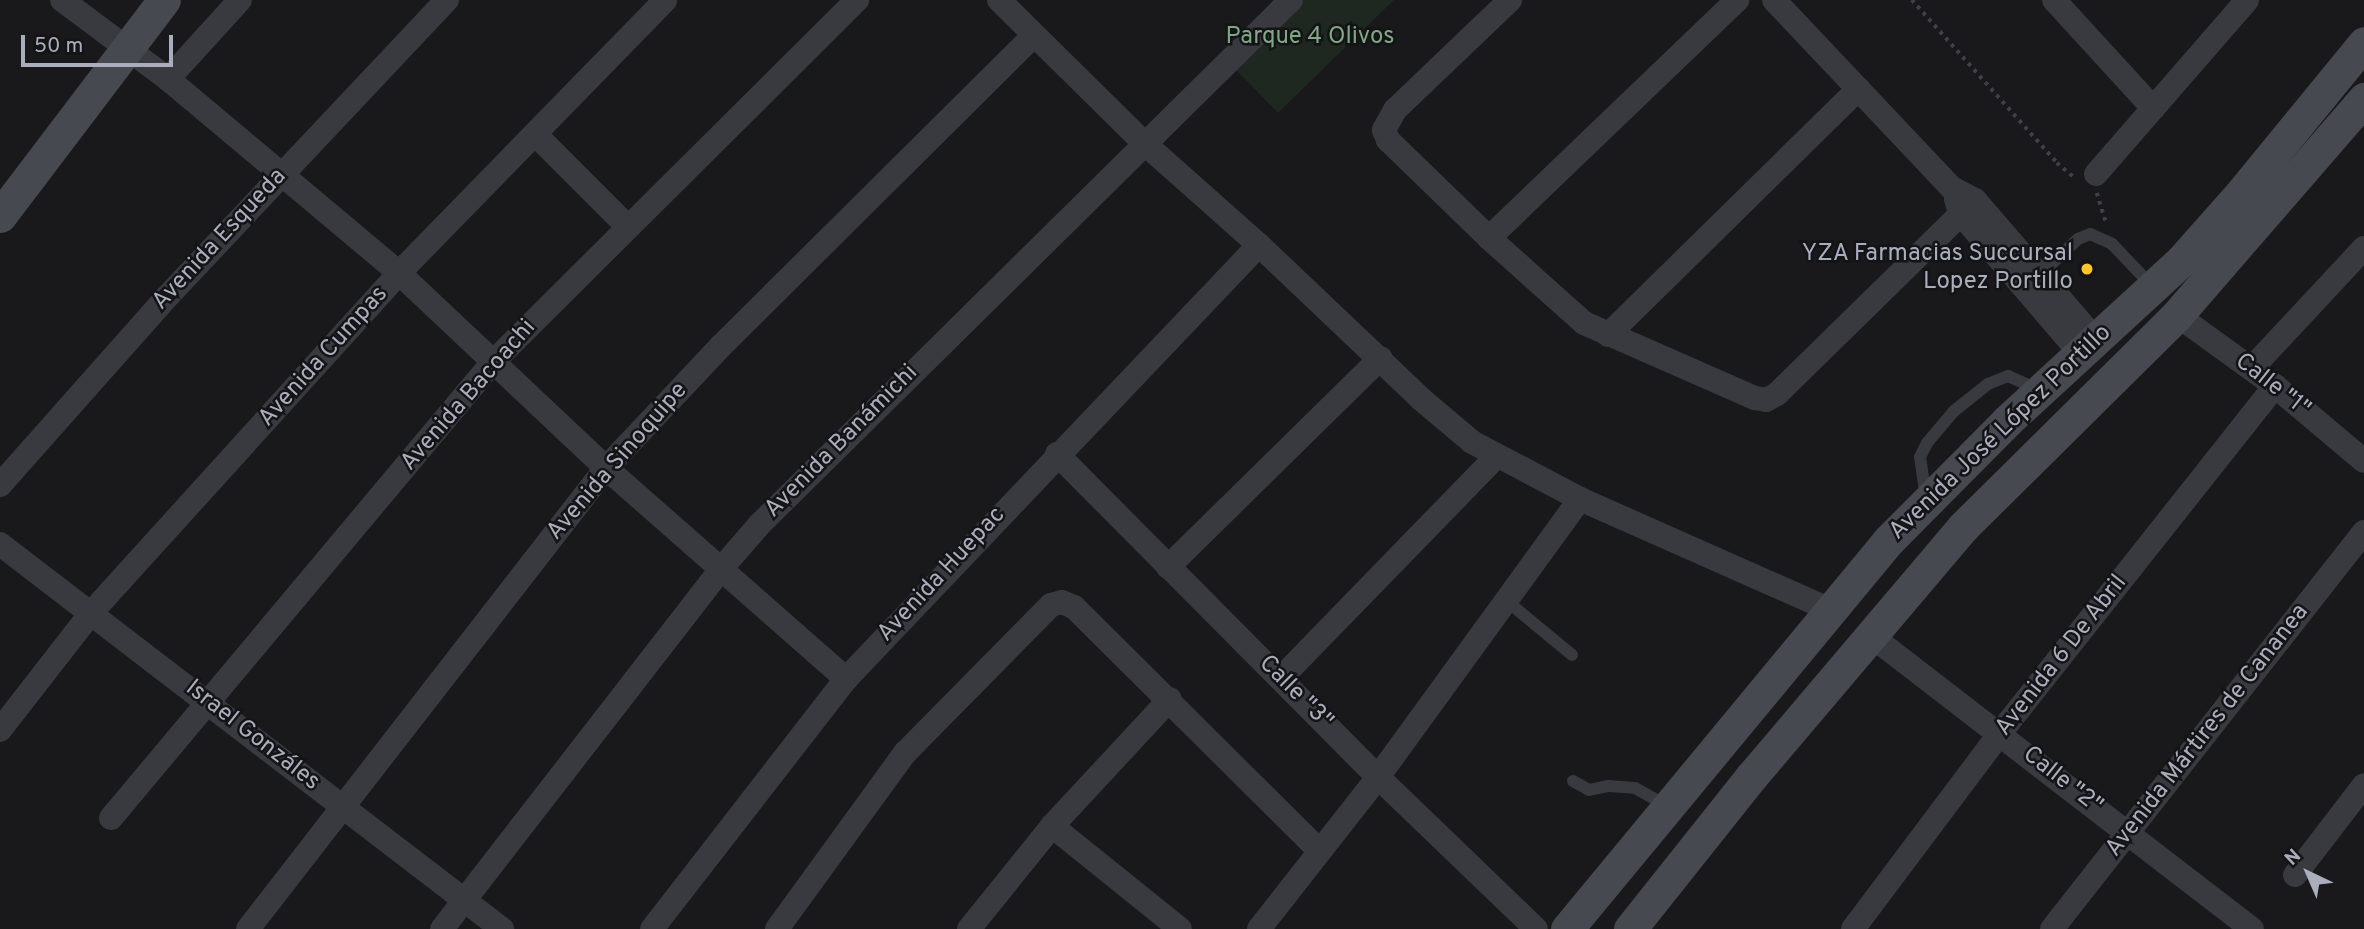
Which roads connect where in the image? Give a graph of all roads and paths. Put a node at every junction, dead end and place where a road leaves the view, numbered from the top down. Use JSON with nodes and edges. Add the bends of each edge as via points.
{"nodes":[{"id":1,"x":62,"y":0,"type":"edge"},
{"id":2,"x":164,"y":0,"type":"edge"},
{"id":3,"x":240,"y":0,"type":"edge"},
{"id":4,"x":447,"y":0,"type":"edge"},
{"id":5,"x":666,"y":0,"type":"edge"},
{"id":6,"x":857,"y":0,"type":"edge"},
{"id":7,"x":999,"y":0,"type":"edge"},
{"id":8,"x":1292,"y":0,"type":"edge"},
{"id":9,"x":1510,"y":0,"type":"edge"},
{"id":10,"x":1737,"y":0,"type":"edge"},
{"id":11,"x":1774,"y":0,"type":"edge"},
{"id":12,"x":1912,"y":0,"type":"edge"},
{"id":13,"x":2054,"y":0,"type":"edge"},
{"id":14,"x":2247,"y":0,"type":"edge"},
{"id":15,"x":1034,"y":35,"type":"junction"},
{"id":16,"x":2364,"y":44,"type":"edge"},
{"id":17,"x":128,"y":48,"type":"junction"},
{"id":18,"x":168,"y":79,"type":"junction"},
{"id":19,"x":1858,"y":89,"type":"junction"},
{"id":20,"x":2364,"y":99,"type":"edge"},
{"id":21,"x":2153,"y":108,"type":"junction"},
{"id":22,"x":536,"y":135,"type":"junction"},
{"id":23,"x":1144,"y":143,"type":"junction"},
{"id":24,"x":282,"y":172,"type":"junction"},
{"id":25,"x":2086,"y":177,"type":"joint"},
{"id":26,"x":1967,"y":206,"type":"junction"},
{"id":27,"x":0,"y":216,"type":"edge"},
{"id":28,"x":628,"y":227,"type":"junction"},
{"id":29,"x":1489,"y":238,"type":"junction"},
{"id":30,"x":1259,"y":245,"type":"junction"},
{"id":31,"x":2364,"y":248,"type":"edge"},
{"id":32,"x":399,"y":273,"type":"junction"},
{"id":33,"x":2040,"y":275,"type":"junction"},
{"id":34,"x":2153,"y":288,"type":"junction"},
{"id":35,"x":2177,"y":314,"type":"junction"},
{"id":36,"x":1608,"y":335,"type":"junction"},
{"id":37,"x":2089,"y":347,"type":"junction"},
{"id":38,"x":1381,"y":358,"type":"junction"},
{"id":39,"x":492,"y":363,"type":"junction"},
{"id":40,"x":2252,"y":368,"type":"junction"},
{"id":41,"x":2275,"y":386,"type":"junction"},
{"id":42,"x":2040,"y":391,"type":"junction"},
{"id":43,"x":1057,"y":454,"type":"junction"},
{"id":44,"x":1497,"y":456,"type":"junction"},
{"id":45,"x":2364,"y":461,"type":"edge"},
{"id":46,"x":606,"y":468,"type":"junction"},
{"id":47,"x":0,"y":485,"type":"edge"},
{"id":48,"x":1580,"y":499,"type":"junction"},
{"id":49,"x":1927,"y":503,"type":"junction"},
{"id":50,"x":2364,"y":532,"type":"edge"},
{"id":51,"x":0,"y":544,"type":"edge"},
{"id":52,"x":1168,"y":568,"type":"junction"},
{"id":53,"x":721,"y":569,"type":"junction"},
{"id":54,"x":1508,"y":602,"type":"junction"},
{"id":55,"x":1830,"y":610,"type":"junction"},
{"id":56,"x":91,"y":613,"type":"junction"},
{"id":57,"x":1870,"y":635,"type":"junction"},
{"id":58,"x":1572,"y":655,"type":"dead end"},
{"id":59,"x":1281,"y":678,"type":"junction"},
{"id":60,"x":846,"y":679,"type":"junction"},
{"id":61,"x":1170,"y":699,"type":"junction"},
{"id":62,"x":210,"y":702,"type":"junction"},
{"id":63,"x":0,"y":730,"type":"edge"},
{"id":64,"x":2000,"y":733,"type":"junction"},
{"id":65,"x":1378,"y":776,"type":"junction"},
{"id":66,"x":1751,"y":777,"type":"junction"},
{"id":67,"x":1573,"y":781,"type":"dead end"},
{"id":68,"x":2364,"y":785,"type":"edge"},
{"id":69,"x":341,"y":806,"type":"junction"},
{"id":70,"x":1668,"y":807,"type":"junction"},
{"id":71,"x":111,"y":818,"type":"dead end"},
{"id":72,"x":1052,"y":826,"type":"junction"},
{"id":73,"x":2127,"y":833,"type":"junction"},
{"id":74,"x":1320,"y":851,"type":"junction"},
{"id":75,"x":2295,"y":875,"type":"dead end"},
{"id":76,"x":464,"y":900,"type":"junction"},
{"id":77,"x":248,"y":929,"type":"edge"},
{"id":78,"x":442,"y":929,"type":"edge"},
{"id":79,"x":502,"y":929,"type":"edge"},
{"id":80,"x":652,"y":929,"type":"edge"},
{"id":81,"x":777,"y":929,"type":"edge"},
{"id":82,"x":969,"y":929,"type":"edge"},
{"id":83,"x":1180,"y":929,"type":"edge"},
{"id":84,"x":1259,"y":929,"type":"edge"},
{"id":85,"x":1536,"y":929,"type":"edge"},
{"id":86,"x":1567,"y":929,"type":"edge"},
{"id":87,"x":1630,"y":929,"type":"edge"},
{"id":88,"x":1853,"y":929,"type":"edge"},
{"id":89,"x":2052,"y":929,"type":"edge"},
{"id":90,"x":2252,"y":929,"type":"edge"}],
"edges":[{"from":1,"to":17,"type":"street"},
{"from":2,"to":17,"type":"main road"},
{"from":3,"to":18,"type":"street"},
{"from":4,"to":24,"type":"street","name":"Avenida Esqueda"},
{"from":5,"to":22,"type":"street","name":"Avenida Cumpas"},
{"from":6,"to":28,"type":"street","name":"Avenida Bacoachi"},
{"from":7,"to":15,"type":"street"},
{"from":8,"to":23,"type":"street","name":"Avenida Banámichi"},
{"from":9,"to":29,"type":"street","via":[[1395,110],[1384,130],[1395,148]]},
{"from":10,"to":29,"type":"street"},
{"from":11,"to":19,"type":"street"},
{"from":12,"to":25,"type":"path","via":[[2057,163]]},
{"from":13,"to":21,"type":"street"},
{"from":14,"to":21,"type":"street"},
{"from":15,"to":23,"type":"street"},
{"from":15,"to":46,"type":"street","name":"Avenida Sinoquipe","via":[[721,346]]},
{"from":16,"to":34,"type":"main road","name":"Avenida José López Portillo","via":[[2215,224]]},
{"from":17,"to":18,"type":"street"},
{"from":17,"to":27,"type":"main road"},
{"from":18,"to":24,"type":"street"},
{"from":19,"to":26,"type":"street"},
{"from":19,"to":36,"type":"street"},
{"from":20,"to":35,"type":"main road","name":"Avenida José López Portillo"},
{"from":21,"to":25,"type":"street"},
{"from":22,"to":28,"type":"street"},
{"from":22,"to":32,"type":"street","name":"Avenida Cumpas"},
{"from":23,"to":30,"type":"street"},
{"from":23,"to":53,"type":"street","name":"Avenida Banámichi","via":[[788,494]]},
{"from":24,"to":32,"type":"street"},
{"from":24,"to":47,"type":"street","name":"Avenida Esqueda"},
{"from":26,"to":33,"type":"street"},
{"from":26,"to":36,"type":"street","via":[[1766,400]]},
{"from":26,"to":37,"type":"street"},
{"from":28,"to":39,"type":"street","name":"Avenida Bacoachi"},
{"from":29,"to":36,"type":"street","via":[[1570,313]]},
{"from":30,"to":38,"type":"street"},
{"from":30,"to":43,"type":"street","name":"Avenida Huepac"},
{"from":31,"to":40,"type":"street"},
{"from":32,"to":39,"type":"street"},
{"from":32,"to":56,"type":"street","name":"Avenida Cumpas"},
{"from":33,"to":34,"type":"lane","via":[[2078,239],[2090,234],[2112,244]]},
{"from":33,"to":37,"type":"street"},
{"from":34,"to":37,"type":"main road","name":"Avenida José López Portillo"},
{"from":35,"to":40,"type":"street","name":"Calle \"1\""},
{"from":35,"to":57,"type":"main road","name":"Avenida José López Portillo","via":[[1963,527]]},
{"from":37,"to":42,"type":"main road","name":"Avenida José López Portillo"},
{"from":38,"to":44,"type":"street","via":[[1449,424]]},
{"from":38,"to":52,"type":"street"},
{"from":39,"to":46,"type":"street"},
{"from":39,"to":62,"type":"street","name":"Avenida Bacoachi"},
{"from":40,"to":41,"type":"street","name":"Calle \"1\""},
{"from":41,"to":45,"type":"street","name":"Calle \"1\""},
{"from":41,"to":64,"type":"street","name":"Avenida 6 De Abril"},
{"from":42,"to":49,"type":"main road","name":"Avenida José López Portillo"},
{"from":42,"to":49,"type":"lane","via":[[2008,376],[1988,384],[1954,411],[1920,457]]},
{"from":43,"to":52,"type":"street","name":"Calle \"3\""},
{"from":43,"to":60,"type":"street","name":"Avenida Huepac"},
{"from":44,"to":48,"type":"street"},
{"from":44,"to":59,"type":"street"},
{"from":46,"to":53,"type":"street"},
{"from":46,"to":69,"type":"street","name":"Avenida Sinoquipe"},
{"from":48,"to":54,"type":"street"},
{"from":48,"to":55,"type":"street"},
{"from":49,"to":55,"type":"main road","name":"Avenida José López Portillo"},
{"from":49,"to":57,"type":"main road","via":[[1869,579],[1864,611]]},
{"from":50,"to":73,"type":"street","name":"Avenida Mártires de Cananea"},
{"from":51,"to":56,"type":"street","name":"Israel Gonzáles"},
{"from":52,"to":59,"type":"street","name":"Calle \"3\""},
{"from":53,"to":60,"type":"street"},
{"from":53,"to":76,"type":"street","name":"Avenida Banámichi"},
{"from":54,"to":58,"type":"lane"},
{"from":54,"to":65,"type":"street"},
{"from":55,"to":66,"type":"main road","via":[[1843,631],[1840,648],[1781,727]]},
{"from":55,"to":70,"type":"main road","name":"Avenida José López Portillo"},
{"from":56,"to":62,"type":"street","name":"Israel Gonzáles"},
{"from":56,"to":63,"type":"street","name":"Avenida Cumpas"},
{"from":57,"to":64,"type":"street","name":"Calle \"2\""},
{"from":57,"to":66,"type":"main road","name":"Avenida José López Portillo"},
{"from":59,"to":65,"type":"street","name":"Calle \"3\""},
{"from":60,"to":80,"type":"street","name":"Avenida Huepac"},
{"from":61,"to":72,"type":"street"},
{"from":61,"to":74,"type":"street"},
{"from":61,"to":81,"type":"street","via":[[1074,607],[1051,604],[905,753]]},
{"from":62,"to":69,"type":"street","name":"Israel Gonzáles"},
{"from":62,"to":71,"type":"street","name":"Avenida Bacoachi"},
{"from":64,"to":73,"type":"street","name":"Calle \"2\""},
{"from":64,"to":88,"type":"street","name":"Avenida 6 De Abril"},
{"from":65,"to":74,"type":"street"},
{"from":65,"to":85,"type":"street","name":"Calle \"3\""},
{"from":66,"to":87,"type":"main road","name":"Avenida José López Portillo"},
{"from":67,"to":70,"type":"lane","via":[[1589,790],[1635,788]]},
{"from":68,"to":75,"type":"street"},
{"from":69,"to":76,"type":"street","name":"Israel Gonzáles"},
{"from":69,"to":77,"type":"street","name":"Avenida Sinoquipe"},
{"from":70,"to":86,"type":"main road","name":"Avenida José López Portillo"},
{"from":72,"to":82,"type":"street"},
{"from":72,"to":83,"type":"street"},
{"from":73,"to":89,"type":"street","name":"Avenida Mártires de Cananea"},
{"from":73,"to":90,"type":"street","name":"Calle \"2\""},
{"from":74,"to":84,"type":"street"},
{"from":76,"to":78,"type":"street","name":"Avenida Banámichi"},
{"from":76,"to":79,"type":"street","name":"Israel Gonzáles"}]}
